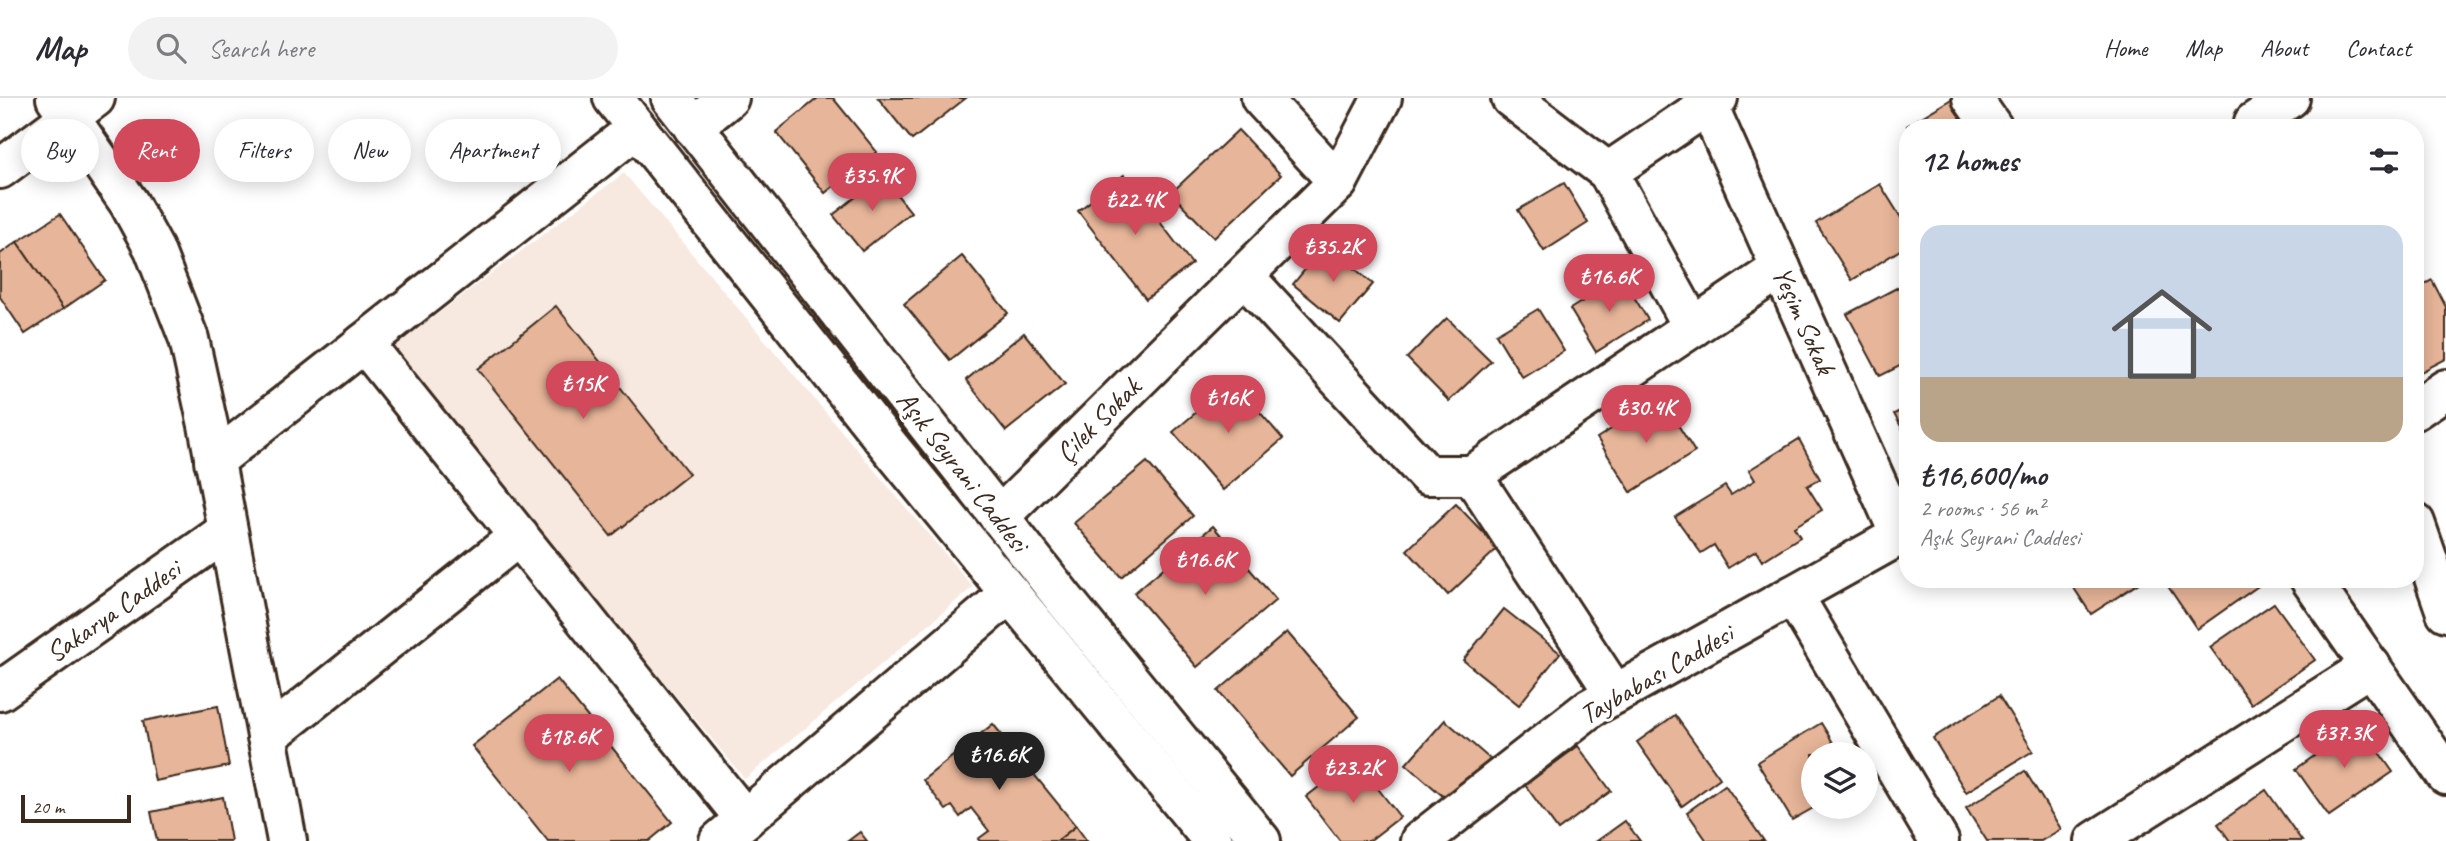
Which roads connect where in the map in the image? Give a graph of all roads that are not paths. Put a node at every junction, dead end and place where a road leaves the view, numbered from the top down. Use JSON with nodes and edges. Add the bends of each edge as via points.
{"nodes":[{"id":1,"x":613,"y":98,"type":"edge"},
{"id":2,"x":729,"y":98,"type":"edge"},
{"id":3,"x":1261,"y":98,"type":"edge"},
{"id":4,"x":1382,"y":98,"type":"edge"},
{"id":5,"x":1511,"y":98,"type":"edge"},
{"id":6,"x":1972,"y":98,"type":"edge"},
{"id":7,"x":2290,"y":98,"type":"edge"},
{"id":8,"x":1713,"y":101,"type":"edge"},
{"id":9,"x":73,"y":105,"type":"edge"},
{"id":10,"x":682,"y":112,"type":"edge"},
{"id":11,"x":2250,"y":116,"type":"edge"},
{"id":12,"x":1987,"y":119,"type":"edge"},
{"id":13,"x":637,"y":128,"type":"junction"},
{"id":14,"x":0,"y":169,"type":"edge"},
{"id":15,"x":1608,"y":172,"type":"junction"},
{"id":16,"x":1338,"y":182,"type":"junction"},
{"id":17,"x":1781,"y":268,"type":"junction"},
{"id":18,"x":1244,"y":276,"type":"junction"},
{"id":19,"x":1693,"y":327,"type":"junction"},
{"id":20,"x":365,"y":343,"type":"junction"},
{"id":21,"x":2446,"y":389,"type":"edge"},
{"id":22,"x":2424,"y":404,"type":"edge"},
{"id":23,"x":214,"y":461,"type":"junction"},
{"id":24,"x":1472,"y":475,"type":"junction"},
{"id":25,"x":999,"y":517,"type":"junction"},
{"id":26,"x":1899,"y":522,"type":"edge"},
{"id":27,"x":227,"y":531,"type":"junction"},
{"id":28,"x":519,"y":536,"type":"junction"},
{"id":29,"x":1899,"y":536,"type":"edge"},
{"id":30,"x":2424,"y":549,"type":"edge"},
{"id":31,"x":2317,"y":588,"type":"edge"},
{"id":32,"x":1010,"y":593,"type":"junction"},
{"id":33,"x":1793,"y":594,"type":"junction"},
{"id":34,"x":2446,"y":612,"type":"edge"},
{"id":35,"x":2371,"y":666,"type":"junction"},
{"id":36,"x":0,"y":691,"type":"edge"},
{"id":37,"x":1615,"y":694,"type":"junction"},
{"id":38,"x":267,"y":737,"type":"junction"},
{"id":39,"x":2446,"y":775,"type":"edge"},
{"id":40,"x":732,"y":830,"type":"edge"},
{"id":41,"x":287,"y":841,"type":"edge"},
{"id":42,"x":1213,"y":841,"type":"edge"},
{"id":43,"x":1261,"y":841,"type":"edge"},
{"id":44,"x":1420,"y":841,"type":"edge"},
{"id":45,"x":1939,"y":841,"type":"edge"},
{"id":46,"x":2095,"y":841,"type":"edge"}],
"edges":[{"from":1,"to":13,"type":"street"},
{"from":2,"to":10,"type":"street"},
{"from":3,"to":16,"type":"street"},
{"from":4,"to":16,"type":"street","name":"Çilek Sokak"},
{"from":5,"to":15,"type":"street"},
{"from":6,"to":12,"type":"street"},
{"from":7,"to":11,"type":"street"},
{"from":8,"to":15,"type":"street"},
{"from":8,"to":17,"type":"street","name":"Yeşim Sokak"},
{"from":9,"to":14,"type":"street"},
{"from":9,"to":23,"type":"street","via":[[154,249],[189,339]]},
{"from":10,"to":25,"type":"street","name":"Aşık Seyrani Caddesi"},
{"from":13,"to":20,"type":"street"},
{"from":13,"to":32,"type":"street"},
{"from":15,"to":19,"type":"street"},
{"from":16,"to":18,"type":"street","name":"Çilek Sokak"},
{"from":17,"to":19,"type":"street"},
{"from":17,"to":26,"type":"street","name":"Yeşim Sokak"},
{"from":18,"to":24,"type":"street","via":[[1427,475]]},
{"from":18,"to":25,"type":"street","name":"Çilek Sokak"},
{"from":19,"to":24,"type":"street"},
{"from":20,"to":23,"type":"street"},
{"from":20,"to":28,"type":"street"},
{"from":21,"to":22,"type":"street"},
{"from":23,"to":27,"type":"street"},
{"from":24,"to":37,"type":"street"},
{"from":25,"to":43,"type":"street","name":"Aşık Seyrani Caddesi"},
{"from":27,"to":36,"type":"street","name":"Sakarya Caddesi"},
{"from":27,"to":38,"type":"street"},
{"from":28,"to":38,"type":"street"},
{"from":28,"to":40,"type":"street"},
{"from":29,"to":33,"type":"street","name":"Taybabası Caddesi"},
{"from":30,"to":34,"type":"street"},
{"from":31,"to":35,"type":"street"},
{"from":32,"to":40,"type":"street"},
{"from":32,"to":42,"type":"street"},
{"from":33,"to":37,"type":"street","name":"Taybabası Caddesi"},
{"from":33,"to":45,"type":"street"},
{"from":35,"to":39,"type":"street"},
{"from":35,"to":46,"type":"street"},
{"from":37,"to":44,"type":"street","name":"Taybabası Caddesi","via":[[1590,708]]},
{"from":38,"to":41,"type":"street"}]}
